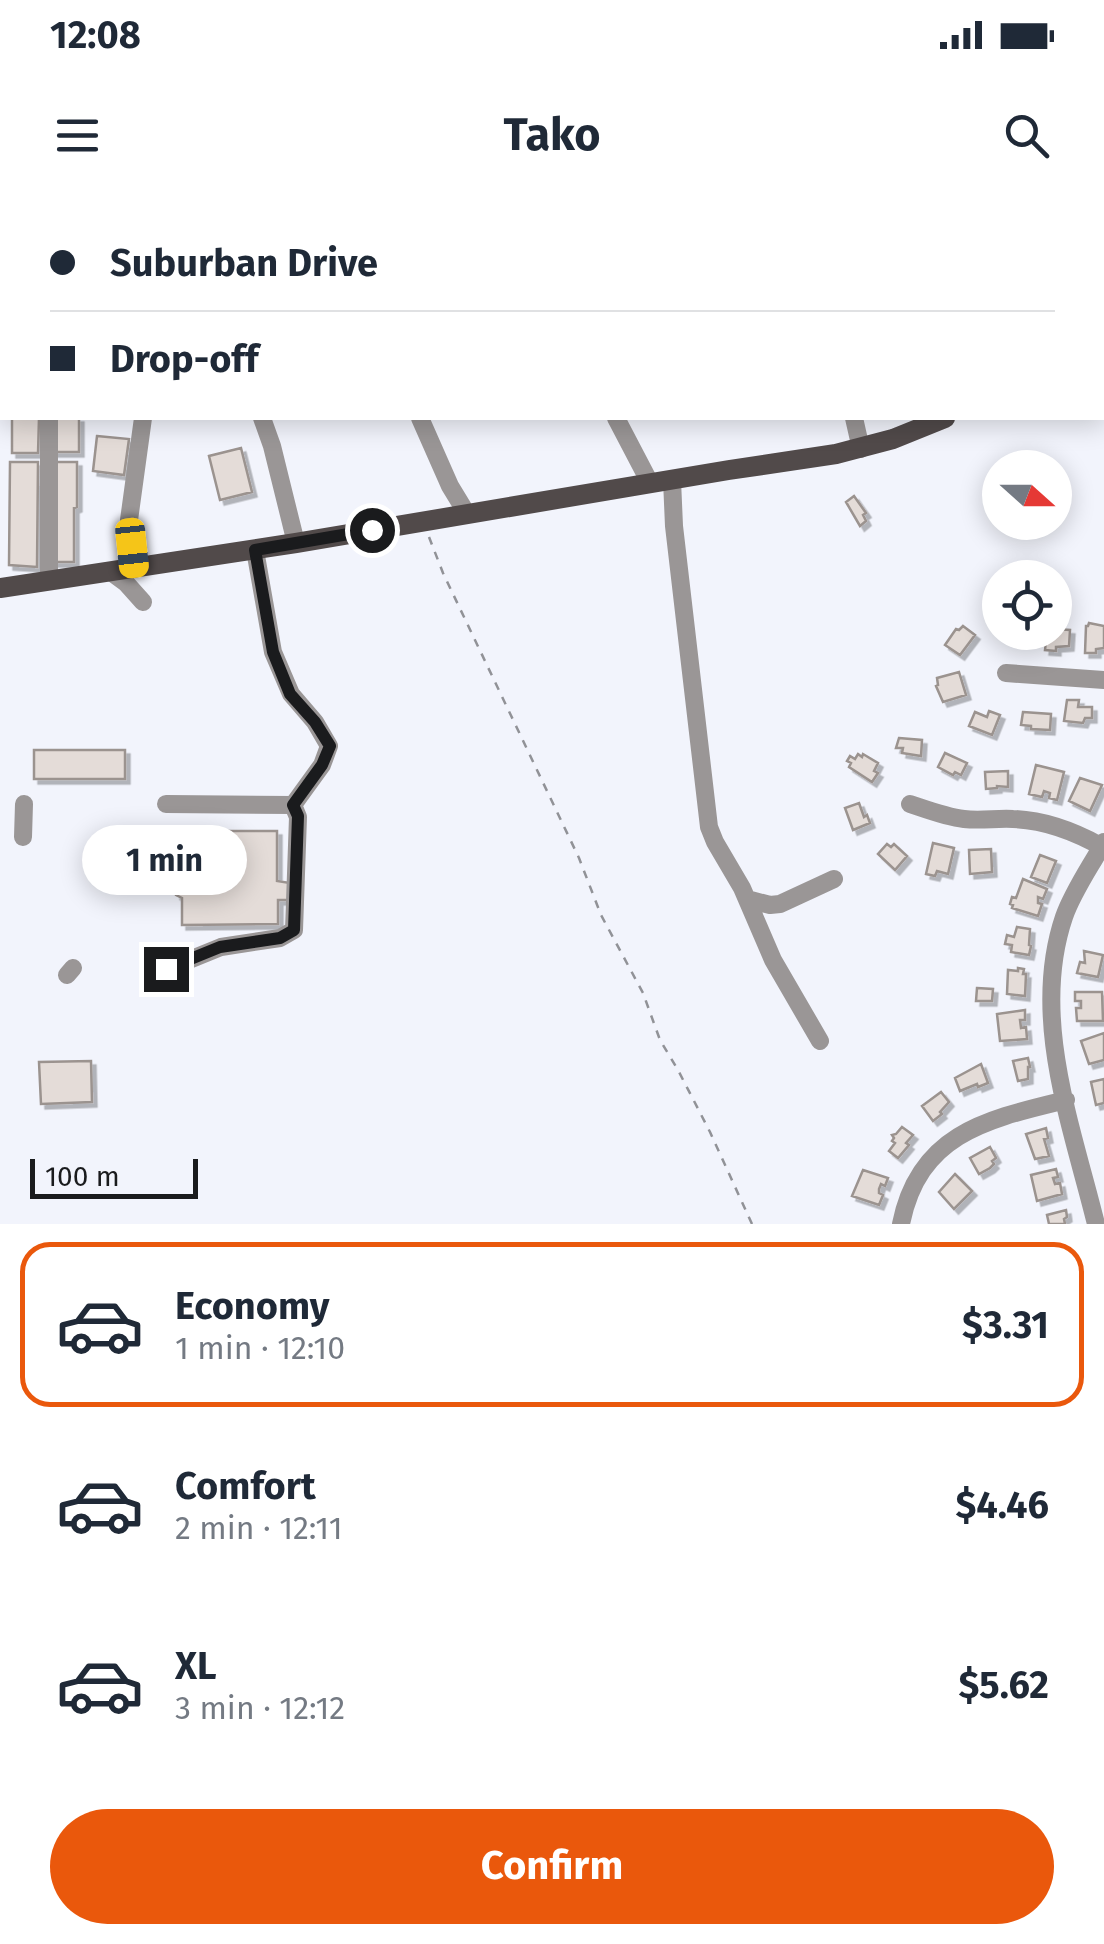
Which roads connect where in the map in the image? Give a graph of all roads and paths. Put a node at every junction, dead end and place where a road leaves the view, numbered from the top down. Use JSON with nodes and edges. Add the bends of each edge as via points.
{"nodes":[{"id":1,"x":49,"y":420,"type":"edge"},
{"id":2,"x":143,"y":420,"type":"edge"},
{"id":3,"x":263,"y":420,"type":"edge"},
{"id":4,"x":421,"y":420,"type":"edge"},
{"id":5,"x":617,"y":420,"type":"edge"},
{"id":6,"x":855,"y":420,"type":"edge"},
{"id":7,"x":939,"y":420,"type":"edge"},
{"id":8,"x":862,"y":449,"type":"junction"},
{"id":9,"x":672,"y":480,"type":"junction"},
{"id":10,"x":650,"y":484,"type":"junction"},
{"id":11,"x":467,"y":514,"type":"junction"},
{"id":12,"x":422,"y":522,"type":"junction"},
{"id":13,"x":296,"y":543,"type":"junction"},
{"id":14,"x":255,"y":550,"type":"junction"},
{"id":15,"x":159,"y":565,"type":"junction"},
{"id":16,"x":134,"y":569,"type":"junction"},
{"id":17,"x":112,"y":572,"type":"junction"},
{"id":18,"x":49,"y":581,"type":"junction"},
{"id":19,"x":0,"y":588,"type":"edge"},
{"id":20,"x":1006,"y":673,"type":"dead end"},
{"id":21,"x":1104,"y":680,"type":"edge"},
{"id":22,"x":24,"y":804,"type":"dead end"},
{"id":23,"x":166,"y":804,"type":"dead end"},
{"id":24,"x":910,"y":804,"type":"dead end"},
{"id":25,"x":293,"y":805,"type":"junction"},
{"id":26,"x":24,"y":837,"type":"dead end"},
{"id":27,"x":130,"y":839,"type":"dead end"},
{"id":28,"x":168,"y":840,"type":"dead end"},
{"id":29,"x":1103,"y":846,"type":"edge"},
{"id":30,"x":834,"y":879,"type":"dead end"},
{"id":31,"x":747,"y":899,"type":"junction"},
{"id":32,"x":166,"y":969,"type":"dead end"},
{"id":33,"x":820,"y":1041,"type":"dead end"},
{"id":34,"x":1066,"y":1100,"type":"junction"},
{"id":35,"x":752,"y":1224,"type":"edge"},
{"id":36,"x":902,"y":1224,"type":"edge"},
{"id":37,"x":1096,"y":1224,"type":"edge"}],
"edges":[{"from":1,"to":18,"type":"street"},
{"from":2,"to":16,"type":"street","via":[[129,520]]},
{"from":3,"to":13,"type":"street"},
{"from":4,"to":11,"type":"street"},
{"from":5,"to":10,"type":"street"},
{"from":6,"to":8,"type":"street"},
{"from":7,"to":8,"type":"main road"},
{"from":8,"to":9,"type":"main road"},
{"from":9,"to":10,"type":"main road"},
{"from":9,"to":31,"type":"street","via":[[709,826]]},
{"from":10,"to":11,"type":"main road"},
{"from":11,"to":12,"type":"main road"},
{"from":12,"to":13,"type":"main road"},
{"from":12,"to":35,"type":"path","via":[[600,915]]},
{"from":13,"to":14,"type":"main road"},
{"from":14,"to":15,"type":"main road"},
{"from":14,"to":25,"type":"street","via":[[273,652],[290,694],[330,746]]},
{"from":15,"to":16,"type":"main road"},
{"from":15,"to":17,"type":"street","via":[[144,602]]},
{"from":16,"to":17,"type":"main road"},
{"from":17,"to":18,"type":"main road"},
{"from":18,"to":19,"type":"main road"},
{"from":20,"to":21,"type":"street"},
{"from":22,"to":26,"type":"street"},
{"from":23,"to":25,"type":"street"},
{"from":24,"to":29,"type":"street","via":[[967,820],[1041,822]]},
{"from":25,"to":32,"type":"street","via":[[294,930],[220,947]]},
{"from":27,"to":28,"type":"street"},
{"from":29,"to":34,"type":"street","via":[[1066,912],[1053,963],[1053,1040]]},
{"from":30,"to":31,"type":"street","via":[[780,904]]},
{"from":31,"to":33,"type":"street"},
{"from":34,"to":36,"type":"street","via":[[987,1121],[956,1137],[918,1179]]},
{"from":34,"to":37,"type":"street"}]}
